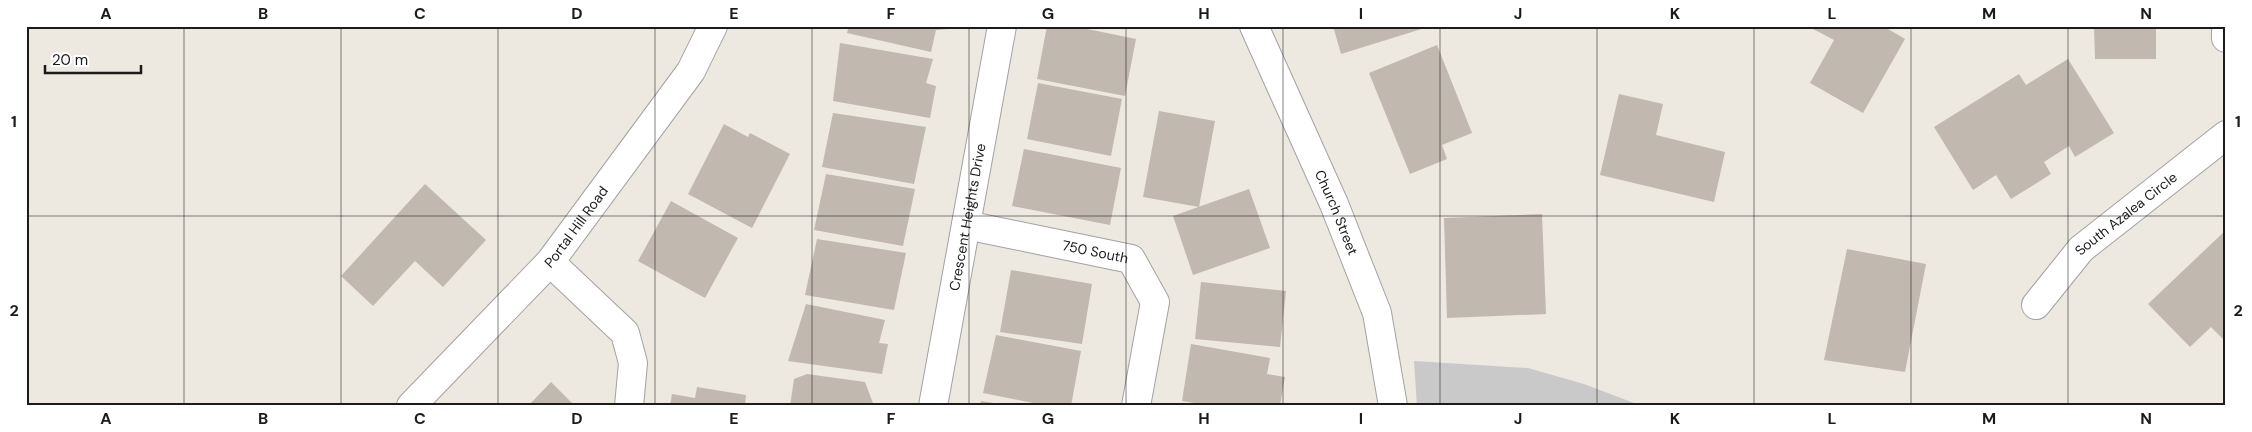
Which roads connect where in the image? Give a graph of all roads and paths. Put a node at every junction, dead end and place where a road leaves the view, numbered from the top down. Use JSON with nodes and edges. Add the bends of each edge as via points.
{"nodes":[{"id":1,"x":712,"y":26,"type":"edge"},
{"id":2,"x":1002,"y":26,"type":"edge"},
{"id":3,"x":1254,"y":26,"type":"edge"},
{"id":4,"x":2226,"y":32,"type":"edge"},
{"id":5,"x":2226,"y":38,"type":"edge"},
{"id":6,"x":2226,"y":135,"type":"edge"},
{"id":7,"x":966,"y":225,"type":"junction"},
{"id":8,"x":550,"y":262,"type":"junction"},
{"id":9,"x":2036,"y":305,"type":"dead end"},
{"id":10,"x":411,"y":406,"type":"edge"},
{"id":11,"x":628,"y":406,"type":"edge"},
{"id":12,"x":933,"y":406,"type":"edge"},
{"id":13,"x":1136,"y":406,"type":"edge"},
{"id":14,"x":1393,"y":406,"type":"edge"}],
"edges":[{"from":1,"to":8,"type":"street","name":"Portal Hill Road","via":[[691,71]]},
{"from":2,"to":7,"type":"street","name":"Crescent Heights Drive"},
{"from":3,"to":14,"type":"street","name":"Church Street","via":[[1334,204],[1377,313]]},
{"from":4,"to":5,"type":"street"},
{"from":6,"to":9,"type":"street","name":"South Azalea Circle","via":[[2081,249]]},
{"from":7,"to":12,"type":"street","name":"Crescent Heights Drive"},
{"from":7,"to":13,"type":"street","name":"750 South","via":[[1131,259],[1156,302]]},
{"from":8,"to":10,"type":"street","name":"Portal Hill Road"},
{"from":8,"to":11,"type":"street","via":[[625,333],[633,363]]}]}
